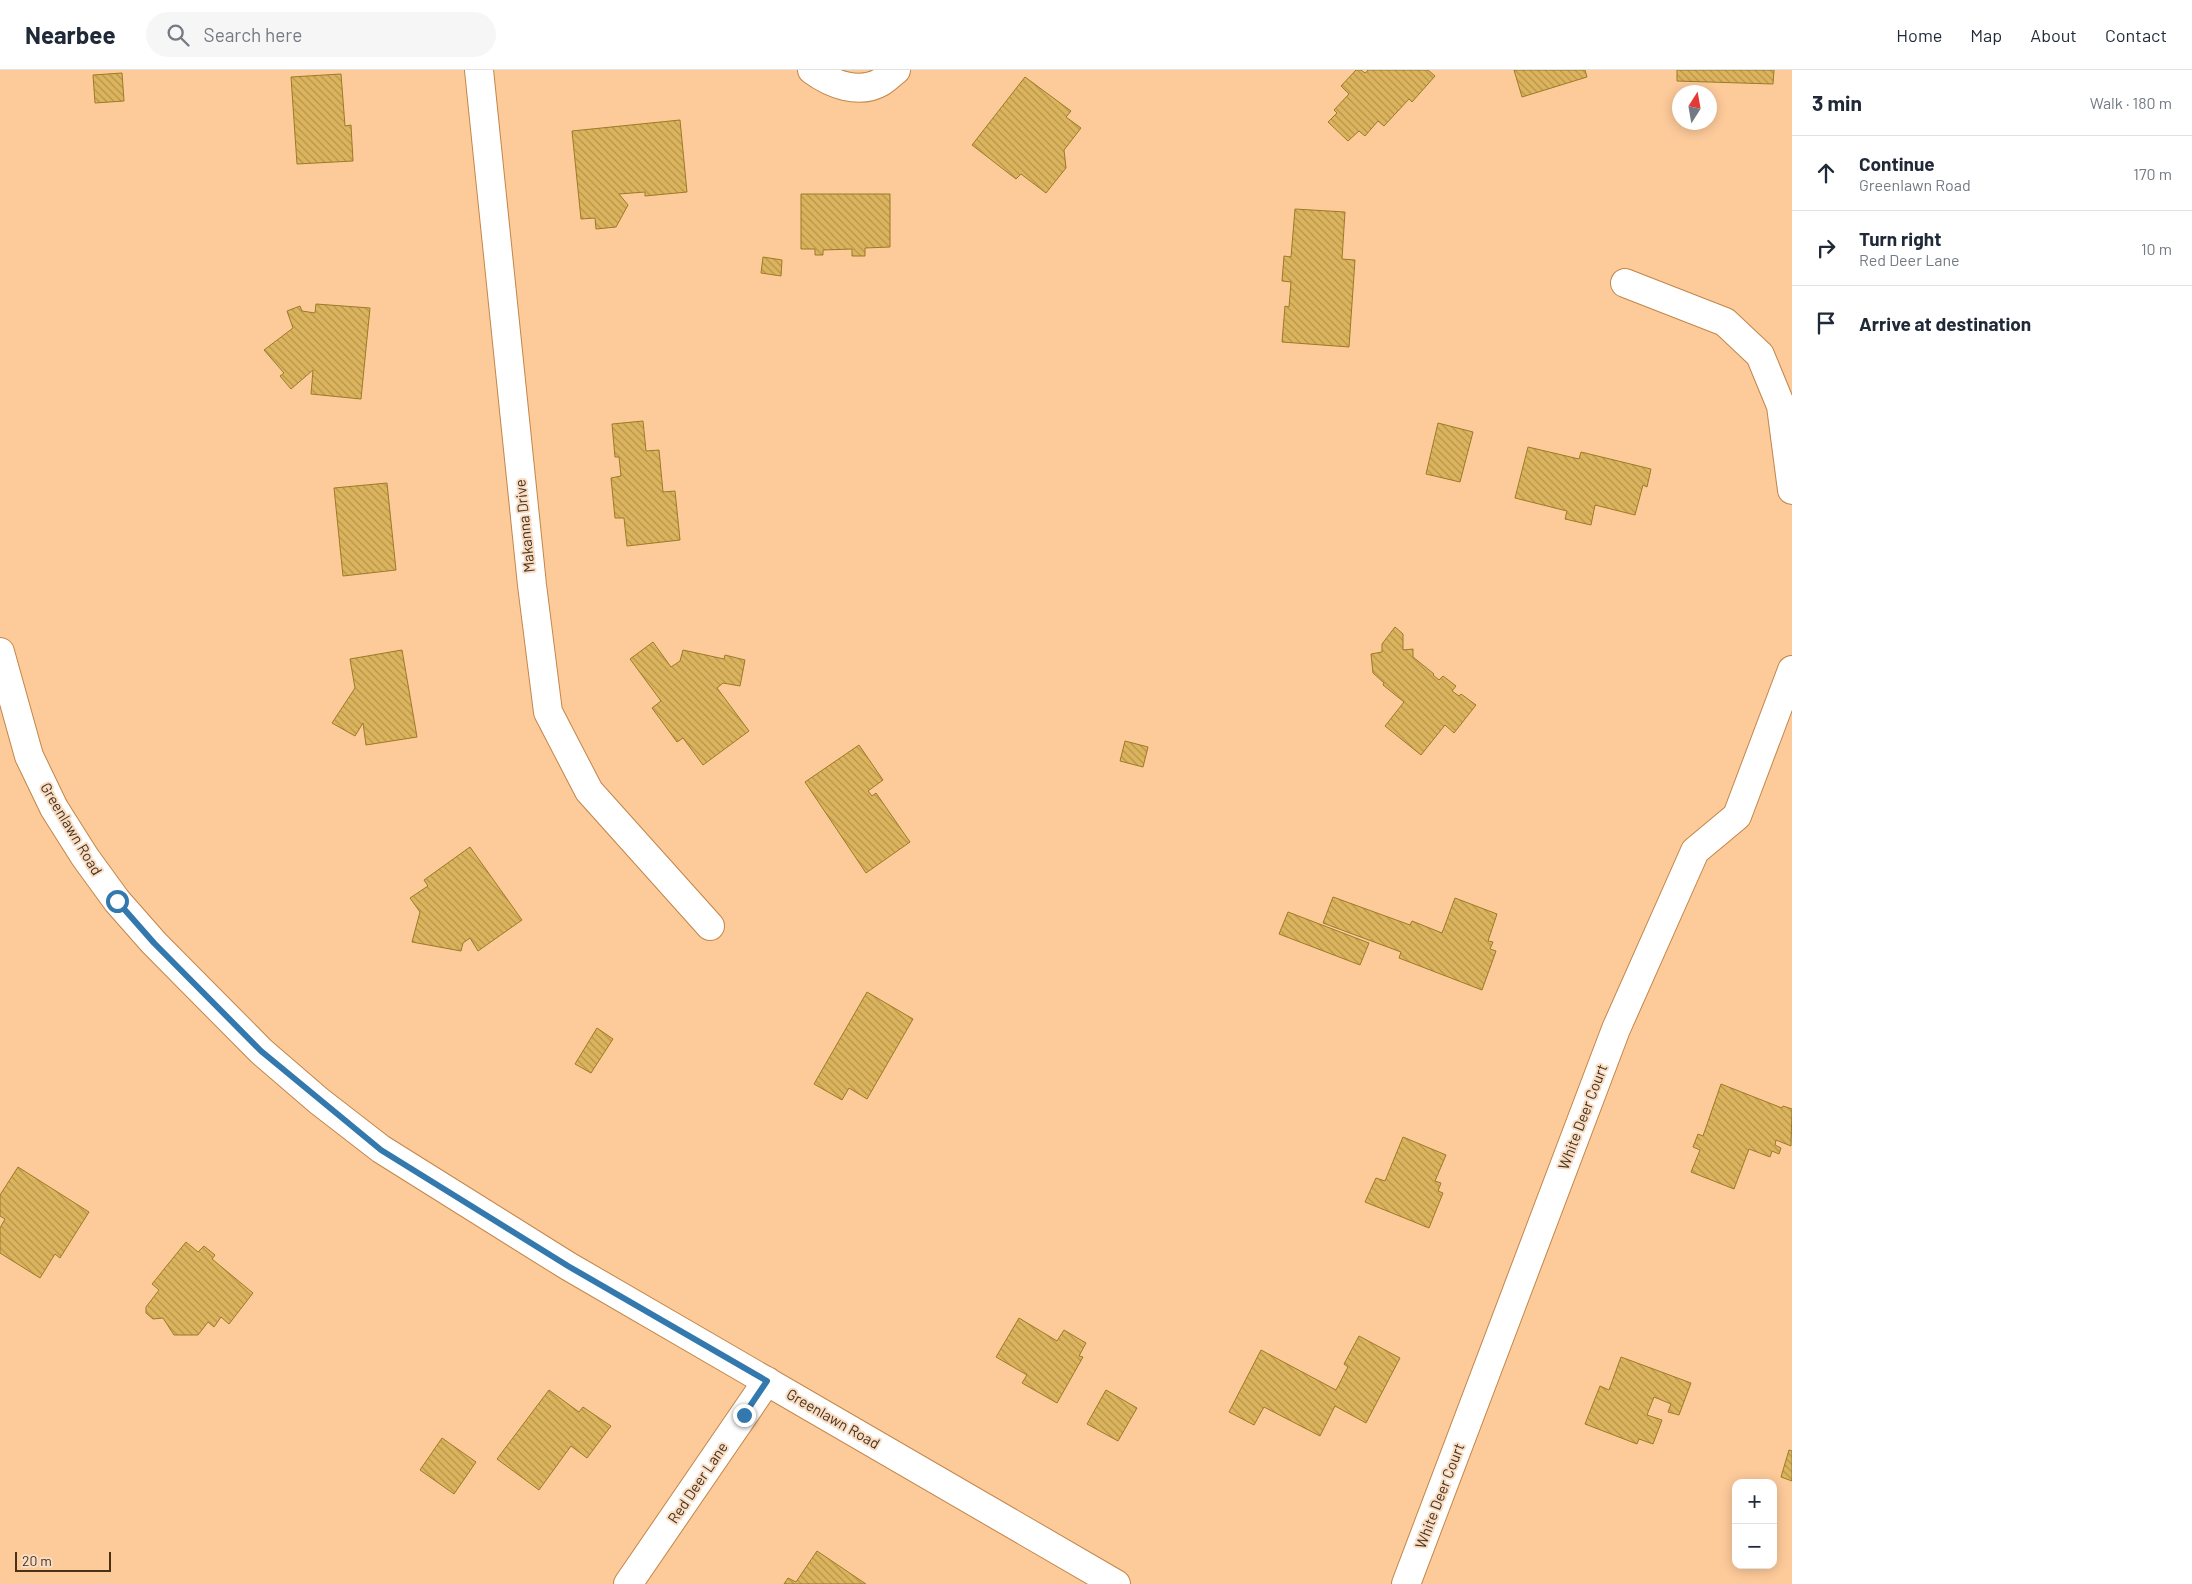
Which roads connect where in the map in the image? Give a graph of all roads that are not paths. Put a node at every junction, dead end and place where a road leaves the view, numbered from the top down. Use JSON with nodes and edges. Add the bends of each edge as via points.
{"nodes":[{"id":1,"x":478,"y":70,"type":"edge"},
{"id":2,"x":812,"y":70,"type":"edge"},
{"id":3,"x":896,"y":70,"type":"edge"},
{"id":4,"x":1626,"y":283,"type":"dead end"},
{"id":5,"x":1792,"y":490,"type":"edge"},
{"id":6,"x":0,"y":652,"type":"edge"},
{"id":7,"x":1792,"y":670,"type":"edge"},
{"id":8,"x":710,"y":926,"type":"dead end"},
{"id":9,"x":767,"y":1381,"type":"junction"},
{"id":10,"x":628,"y":1584,"type":"edge"},
{"id":11,"x":1116,"y":1584,"type":"edge"},
{"id":12,"x":1406,"y":1584,"type":"edge"}],
"edges":[{"from":1,"to":8,"type":"street","name":"Makanna Drive","via":[[548,712],[589,791]]},
{"from":2,"to":3,"type":"street","via":[[840,85],[865,88],[881,82]]},
{"from":4,"to":5,"type":"street","via":[[1725,322],[1760,355],[1781,406]]},
{"from":6,"to":9,"type":"street","name":"Greenlawn Road","via":[[29,756],[54,808],[85,857],[117,901],[154,943],[261,1051],[381,1150],[568,1266]]},
{"from":7,"to":12,"type":"street","name":"White Deer Court","via":[[1737,816],[1695,851],[1616,1029]]},
{"from":9,"to":10,"type":"street","name":"Red Deer Lane"},
{"from":9,"to":11,"type":"street","name":"Greenlawn Road"}]}
